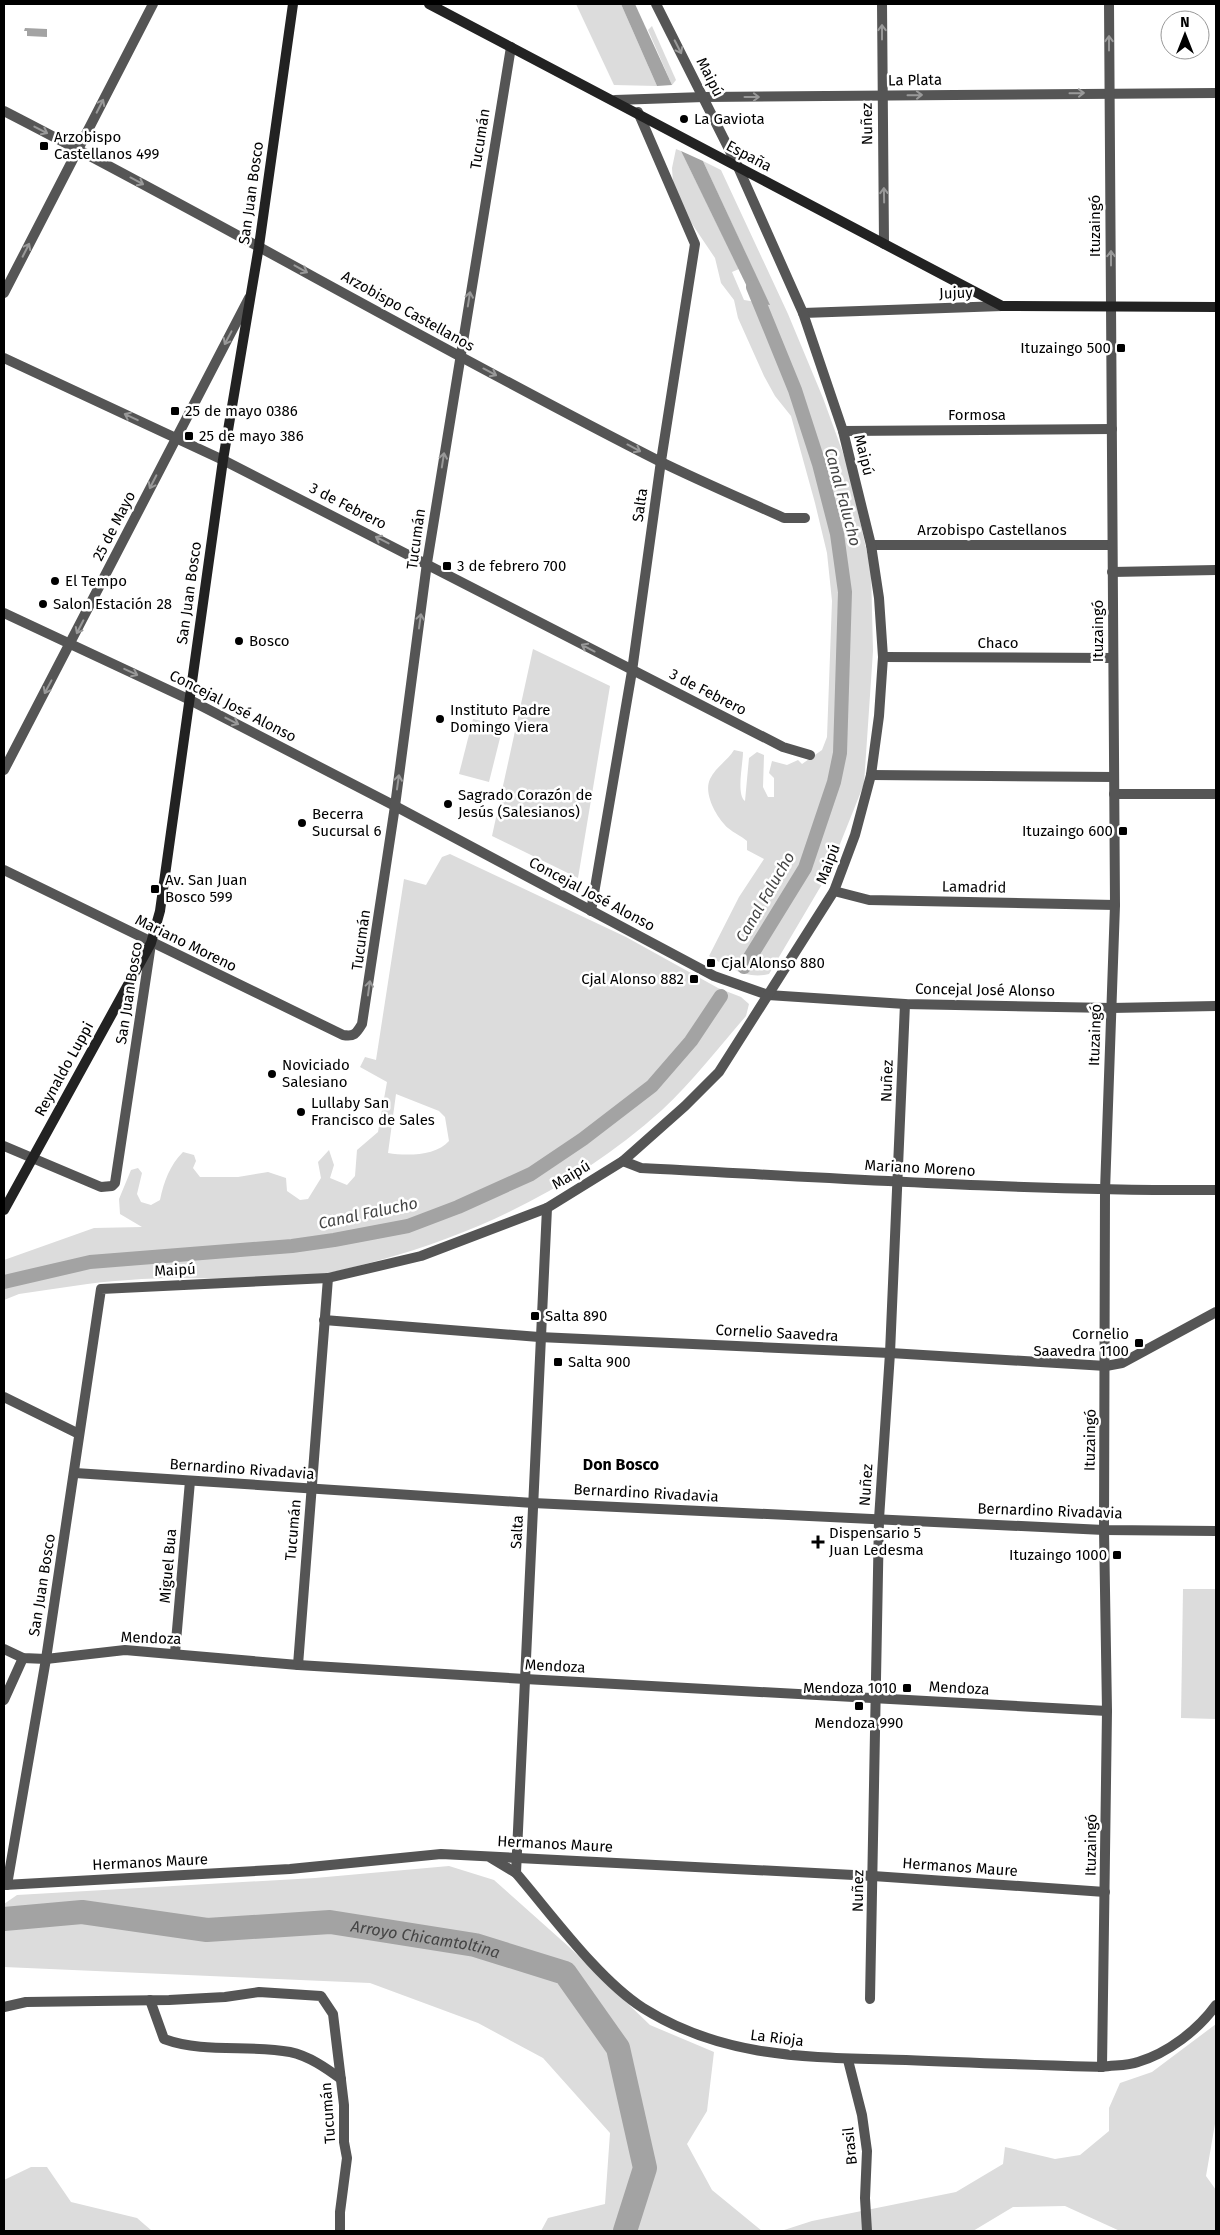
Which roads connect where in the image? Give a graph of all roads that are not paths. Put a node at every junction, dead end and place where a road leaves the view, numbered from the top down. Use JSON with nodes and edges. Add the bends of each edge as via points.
{"nodes":[{"id":1,"x":153,"y":4,"type":"edge"},
{"id":2,"x":293,"y":4,"type":"edge"},
{"id":3,"x":429,"y":4,"type":"edge"},
{"id":4,"x":656,"y":4,"type":"edge"},
{"id":5,"x":882,"y":4,"type":"edge"},
{"id":6,"x":1109,"y":4,"type":"edge"},
{"id":7,"x":444,"y":7,"type":"edge"},
{"id":8,"x":511,"y":47,"type":"junction"},
{"id":9,"x":1110,"y":92,"type":"junction"},
{"id":10,"x":1216,"y":93,"type":"edge"},
{"id":11,"x":882,"y":96,"type":"junction"},
{"id":12,"x":704,"y":97,"type":"junction"},
{"id":13,"x":615,"y":100,"type":"junction"},
{"id":14,"x":4,"y":111,"type":"edge"},
{"id":15,"x":638,"y":112,"type":"junction"},
{"id":16,"x":78,"y":149,"type":"junction"},
{"id":17,"x":738,"y":167,"type":"junction"},
{"id":18,"x":884,"y":244,"type":"junction"},
{"id":19,"x":259,"y":246,"type":"junction"},
{"id":20,"x":4,"y":293,"type":"edge"},
{"id":21,"x":251,"y":295,"type":"junction"},
{"id":22,"x":1002,"y":306,"type":"junction"},
{"id":23,"x":1111,"y":306,"type":"junction"},
{"id":24,"x":1216,"y":307,"type":"edge"},
{"id":25,"x":803,"y":314,"type":"junction"},
{"id":26,"x":459,"y":356,"type":"junction"},
{"id":27,"x":4,"y":358,"type":"edge"},
{"id":28,"x":1112,"y":429,"type":"junction"},
{"id":29,"x":843,"y":430,"type":"junction"},
{"id":30,"x":175,"y":438,"type":"junction"},
{"id":31,"x":223,"y":460,"type":"junction"},
{"id":32,"x":661,"y":462,"type":"junction"},
{"id":33,"x":805,"y":518,"type":"dead end"},
{"id":34,"x":871,"y":545,"type":"junction"},
{"id":35,"x":1112,"y":545,"type":"junction"},
{"id":36,"x":427,"y":563,"type":"junction"},
{"id":37,"x":1216,"y":570,"type":"edge"},
{"id":38,"x":1112,"y":572,"type":"junction"},
{"id":39,"x":4,"y":613,"type":"edge"},
{"id":40,"x":71,"y":644,"type":"junction"},
{"id":41,"x":883,"y":657,"type":"junction"},
{"id":42,"x":1113,"y":658,"type":"junction"},
{"id":43,"x":632,"y":671,"type":"junction"},
{"id":44,"x":188,"y":699,"type":"junction"},
{"id":45,"x":810,"y":755,"type":"dead end"},
{"id":46,"x":4,"y":770,"type":"edge"},
{"id":47,"x":870,"y":775,"type":"junction"},
{"id":48,"x":1114,"y":777,"type":"junction"},
{"id":49,"x":1114,"y":794,"type":"junction"},
{"id":50,"x":1216,"y":794,"type":"edge"},
{"id":51,"x":395,"y":806,"type":"junction"},
{"id":52,"x":4,"y":870,"type":"edge"},
{"id":53,"x":834,"y":891,"type":"junction"},
{"id":54,"x":1114,"y":905,"type":"junction"},
{"id":55,"x":591,"y":911,"type":"junction"},
{"id":56,"x":151,"y":943,"type":"junction"},
{"id":57,"x":768,"y":995,"type":"junction"},
{"id":58,"x":905,"y":1004,"type":"junction"},
{"id":59,"x":1216,"y":1006,"type":"edge"},
{"id":60,"x":1111,"y":1008,"type":"junction"},
{"id":61,"x":356,"y":1034,"type":"joint"},
{"id":62,"x":4,"y":1146,"type":"edge"},
{"id":63,"x":32,"y":1159,"type":"junction"},
{"id":64,"x":623,"y":1161,"type":"junction"},
{"id":65,"x":898,"y":1182,"type":"junction"},
{"id":66,"x":1216,"y":1190,"type":"edge"},
{"id":67,"x":1105,"y":1191,"type":"junction"},
{"id":68,"x":547,"y":1208,"type":"junction"},
{"id":69,"x":4,"y":1210,"type":"edge"},
{"id":70,"x":328,"y":1278,"type":"junction"},
{"id":71,"x":101,"y":1289,"type":"joint"},
{"id":72,"x":1216,"y":1312,"type":"edge"},
{"id":73,"x":324,"y":1320,"type":"junction"},
{"id":74,"x":539,"y":1337,"type":"junction"},
{"id":75,"x":890,"y":1353,"type":"junction"},
{"id":76,"x":1106,"y":1366,"type":"junction"},
{"id":77,"x":4,"y":1397,"type":"edge"},
{"id":78,"x":79,"y":1434,"type":"junction"},
{"id":79,"x":75,"y":1473,"type":"junction"},
{"id":80,"x":190,"y":1481,"type":"junction"},
{"id":81,"x":312,"y":1489,"type":"junction"},
{"id":82,"x":533,"y":1503,"type":"junction"},
{"id":83,"x":879,"y":1519,"type":"junction"},
{"id":84,"x":1104,"y":1530,"type":"junction"},
{"id":85,"x":1216,"y":1531,"type":"edge"},
{"id":86,"x":4,"y":1649,"type":"edge"},
{"id":87,"x":175,"y":1653,"type":"junction"},
{"id":88,"x":23,"y":1658,"type":"junction"},
{"id":89,"x":46,"y":1659,"type":"junction"},
{"id":90,"x":298,"y":1665,"type":"junction"},
{"id":91,"x":525,"y":1679,"type":"junction"},
{"id":92,"x":875,"y":1699,"type":"junction"},
{"id":93,"x":4,"y":1700,"type":"edge"},
{"id":94,"x":1107,"y":1710,"type":"junction"},
{"id":95,"x":486,"y":1856,"type":"junction"},
{"id":96,"x":515,"y":1857,"type":"junction"},
{"id":97,"x":516,"y":1873,"type":"junction"},
{"id":98,"x":873,"y":1876,"type":"junction"},
{"id":99,"x":5,"y":1885,"type":"edge"},
{"id":100,"x":1105,"y":1892,"type":"junction"},
{"id":101,"x":870,"y":1999,"type":"dead end"},
{"id":102,"x":150,"y":2000,"type":"junction"},
{"id":103,"x":1216,"y":2005,"type":"edge"},
{"id":104,"x":4,"y":2006,"type":"edge"},
{"id":105,"x":848,"y":2060,"type":"junction"},
{"id":106,"x":1102,"y":2067,"type":"junction"},
{"id":107,"x":341,"y":2079,"type":"junction"},
{"id":108,"x":340,"y":2231,"type":"edge"},
{"id":109,"x":867,"y":2231,"type":"edge"}],
"edges":[{"from":16,"to":1,"type":"street","one_way":true},
{"from":2,"to":19,"type":"street","name":"San Juan Bosco"},
{"from":3,"to":7,"type":"street","name":"España"},
{"from":4,"to":12,"type":"street","name":"Maipú","one_way":true},
{"from":11,"to":5,"type":"street","name":"Nuñez","one_way":true},
{"from":9,"to":6,"type":"street","name":"Ituzaingó","one_way":true},
{"from":7,"to":8,"type":"street","name":"España"},
{"from":8,"to":13,"type":"street","name":"España"},
{"from":26,"to":8,"type":"street","name":"Tucumán","one_way":true},
{"from":9,"to":10,"type":"street","name":"La Plata"},
{"from":11,"to":9,"type":"street","name":"La Plata","one_way":true},
{"from":23,"to":9,"type":"street","name":"Ituzaingó","one_way":true},
{"from":12,"to":11,"type":"street","name":"La Plata","one_way":true},
{"from":18,"to":11,"type":"street","name":"Nuñez","one_way":true},
{"from":12,"to":13,"type":"street","name":"La Plata"},
{"from":12,"to":17,"type":"street","name":"Maipú"},
{"from":13,"to":15,"type":"street","name":"España"},
{"from":14,"to":16,"type":"street","name":"Arzobispo Castellanos","one_way":true},
{"from":15,"to":17,"type":"street","name":"España"},
{"from":15,"to":32,"type":"street","name":"Salta","via":[[695,244]]},
{"from":16,"to":19,"type":"street","name":"Arzobispo Castellanos","one_way":true},
{"from":20,"to":16,"type":"street","one_way":true},
{"from":17,"to":18,"type":"street","name":"España"},
{"from":17,"to":25,"type":"street","name":"Maipú"},
{"from":18,"to":22,"type":"street","name":"España"},
{"from":19,"to":21,"type":"street","name":"San Juan Bosco"},
{"from":19,"to":26,"type":"street","name":"Arzobispo Castellanos","one_way":true},
{"from":21,"to":30,"type":"street","name":"25 de Mayo","one_way":true},
{"from":21,"to":31,"type":"street","name":"San Juan Bosco"},
{"from":22,"to":23,"type":"street","name":"Jujuy"},
{"from":22,"to":25,"type":"street","name":"Jujuy"},
{"from":23,"to":24,"type":"street","name":"Jujuy"},
{"from":23,"to":28,"type":"street","name":"Ituzaingó"},
{"from":25,"to":29,"type":"street","name":"Maipú"},
{"from":26,"to":32,"type":"street","name":"Arzobispo Castellanos","one_way":true},
{"from":36,"to":26,"type":"street","name":"Tucumán","one_way":true},
{"from":30,"to":27,"type":"street","name":"3 de Febrero","one_way":true},
{"from":28,"to":29,"type":"street","name":"Formosa"},
{"from":28,"to":35,"type":"street","name":"Ituzaingó"},
{"from":29,"to":34,"type":"street","name":"Maipú"},
{"from":30,"to":31,"type":"street","name":"3 de Febrero"},
{"from":30,"to":40,"type":"street","name":"25 de Mayo","one_way":true},
{"from":36,"to":31,"type":"street","name":"3 de Febrero","one_way":true},
{"from":31,"to":44,"type":"street","name":"San Juan Bosco"},
{"from":32,"to":33,"type":"street","name":"Arzobispo Castellanos","via":[[784,518]]},
{"from":32,"to":43,"type":"street","name":"Salta"},
{"from":34,"to":35,"type":"street","name":"Arzobispo Castellanos"},
{"from":34,"to":41,"type":"street","name":"Maipú"},
{"from":35,"to":38,"type":"street","name":"Ituzaingó"},
{"from":43,"to":36,"type":"street","name":"3 de Febrero","one_way":true},
{"from":51,"to":36,"type":"street","name":"Tucumán","one_way":true},
{"from":37,"to":38,"type":"street"},
{"from":38,"to":42,"type":"street","name":"Ituzaingó"},
{"from":39,"to":40,"type":"street","name":"Concejal José Alonso"},
{"from":40,"to":44,"type":"street","name":"Concejal José Alonso","one_way":true},
{"from":40,"to":46,"type":"street","name":"25 de Mayo","one_way":true},
{"from":41,"to":42,"type":"street","name":"Chaco"},
{"from":41,"to":47,"type":"street","name":"Maipú"},
{"from":42,"to":48,"type":"street","name":"Ituzaingó"},
{"from":43,"to":45,"type":"street","name":"3 de Febrero","via":[[783,747]]},
{"from":43,"to":55,"type":"street","name":"Salta"},
{"from":44,"to":51,"type":"street","name":"Concejal José Alonso","one_way":true},
{"from":44,"to":56,"type":"street","name":"San Juan Bosco","via":[[160,911]]},
{"from":47,"to":48,"type":"street"},
{"from":47,"to":53,"type":"street","name":"Maipú","via":[[855,835]]},
{"from":48,"to":49,"type":"street","name":"Ituzaingó"},
{"from":49,"to":50,"type":"street"},
{"from":49,"to":54,"type":"street","name":"Ituzaingó"},
{"from":51,"to":55,"type":"street","name":"Concejal José Alonso"},
{"from":61,"to":51,"type":"street","name":"Tucumán","one_way":true,"via":[[366,1007]]},
{"from":52,"to":56,"type":"street","name":"Mariano Moreno"},
{"from":53,"to":54,"type":"street","name":"Lamadrid","via":[[869,900]]},
{"from":53,"to":57,"type":"street","name":"Maipú"},
{"from":54,"to":60,"type":"street","name":"Ituzaingó"},
{"from":55,"to":57,"type":"street","name":"Concejal José Alonso","via":[[714,976]]},
{"from":56,"to":61,"type":"street","name":"Mariano Moreno","via":[[342,1035],[351,1037]]},
{"from":56,"to":63,"type":"street","name":"Reynaldo Luppi"},
{"from":56,"to":63,"type":"street","name":"San Juan Bosco","via":[[116,1180],[112,1186],[101,1187]]},
{"from":57,"to":58,"type":"street","name":"Concejal José Alonso"},
{"from":57,"to":64,"type":"street","name":"Maipú","via":[[719,1072]]},
{"from":58,"to":60,"type":"street","name":"Concejal José Alonso"},
{"from":58,"to":65,"type":"street","name":"Nuñez"},
{"from":59,"to":60,"type":"street","name":"Concejal José Alonso"},
{"from":60,"to":67,"type":"street","name":"Ituzaingó"},
{"from":62,"to":63,"type":"street"},
{"from":63,"to":69,"type":"street","name":"Reynaldo Luppi"},
{"from":64,"to":65,"type":"street","name":"Mariano Moreno","via":[[641,1168]]},
{"from":64,"to":68,"type":"street","name":"Maipú"},
{"from":65,"to":67,"type":"street","name":"Mariano Moreno"},
{"from":65,"to":75,"type":"street","name":"Nuñez"},
{"from":66,"to":67,"type":"street","name":"Mariano Moreno"},
{"from":67,"to":76,"type":"street","name":"Ituzaingó"},
{"from":68,"to":70,"type":"street","name":"Maipú","via":[[422,1256]]},
{"from":68,"to":74,"type":"street","name":"Salta"},
{"from":70,"to":71,"type":"street","name":"Maipú"},
{"from":70,"to":73,"type":"street","name":"Tucumán"},
{"from":71,"to":78,"type":"street","name":"San Juan Bosco"},
{"from":72,"to":76,"type":"street","name":"Cornelio Saavedra","via":[[1122,1363]]},
{"from":73,"to":74,"type":"street","name":"Cornelio Saavedra"},
{"from":73,"to":81,"type":"street","name":"Tucumán"},
{"from":74,"to":75,"type":"street","name":"Cornelio Saavedra"},
{"from":74,"to":82,"type":"street","name":"Salta"},
{"from":75,"to":76,"type":"street","name":"Cornelio Saavedra"},
{"from":75,"to":83,"type":"street","name":"Nuñez"},
{"from":76,"to":84,"type":"street","name":"Ituzaingó"},
{"from":77,"to":78,"type":"street"},
{"from":78,"to":79,"type":"street","name":"San Juan Bosco"},
{"from":79,"to":80,"type":"street","name":"Bernardino Rivadavia"},
{"from":79,"to":89,"type":"street","name":"San Juan Bosco"},
{"from":80,"to":81,"type":"street","name":"Bernardino Rivadavia"},
{"from":80,"to":87,"type":"street","name":"Miguel Bua"},
{"from":81,"to":82,"type":"street","name":"Bernardino Rivadavia"},
{"from":81,"to":90,"type":"street","name":"Tucumán"},
{"from":82,"to":83,"type":"street","name":"Bernardino Rivadavia"},
{"from":82,"to":91,"type":"street","name":"Salta"},
{"from":83,"to":84,"type":"street","name":"Bernardino Rivadavia"},
{"from":83,"to":92,"type":"street","name":"Nuñez"},
{"from":84,"to":85,"type":"street","name":"Bernardino Rivadavia"},
{"from":84,"to":94,"type":"street","name":"Ituzaingó"},
{"from":86,"to":88,"type":"street","name":"Mendoza"},
{"from":87,"to":89,"type":"street","name":"Mendoza","via":[[125,1650]]},
{"from":87,"to":90,"type":"street","name":"Mendoza"},
{"from":88,"to":89,"type":"street","name":"Mendoza"},
{"from":88,"to":93,"type":"street"},
{"from":89,"to":99,"type":"street","name":"San Juan Bosco"},
{"from":90,"to":91,"type":"street","name":"Mendoza"},
{"from":91,"to":92,"type":"street","name":"Mendoza"},
{"from":91,"to":96,"type":"street","name":"Salta"},
{"from":92,"to":94,"type":"street","name":"Mendoza"},
{"from":92,"to":98,"type":"street","name":"Nuñez"},
{"from":94,"to":100,"type":"street","name":"Ituzaingó"},
{"from":95,"to":96,"type":"street","name":"Hermanos Maure"},
{"from":95,"to":97,"type":"street","name":"La Rioja"},
{"from":95,"to":99,"type":"street","name":"Hermanos Maure","via":[[441,1854],[290,1869]]},
{"from":96,"to":97,"type":"street"},
{"from":96,"to":98,"type":"street","name":"Hermanos Maure"},
{"from":97,"to":105,"type":"street","name":"La Rioja","via":[[619,1990],[657,2016],[680,2028],[739,2049]]},
{"from":98,"to":100,"type":"street","name":"Hermanos Maure"},
{"from":98,"to":101,"type":"street","name":"Nuñez"},
{"from":100,"to":106,"type":"street","name":"Ituzaingó"},
{"from":102,"to":104,"type":"street","via":[[26,2002]]},
{"from":102,"to":107,"type":"street","via":[[164,2039],[184,2046],[291,2052],[319,2064]]},
{"from":102,"to":107,"type":"street","name":"Tucumán","via":[[259,1992],[321,1996],[333,2014]]},
{"from":103,"to":106,"type":"street","name":"La Rioja","via":[[1178,2043],[1137,2062]]},
{"from":105,"to":106,"type":"street","name":"La Rioja"},
{"from":105,"to":109,"type":"street","name":"Brasil","via":[[867,2151]]},
{"from":107,"to":108,"type":"street","name":"Tucumán","via":[[347,2158]]}]}
